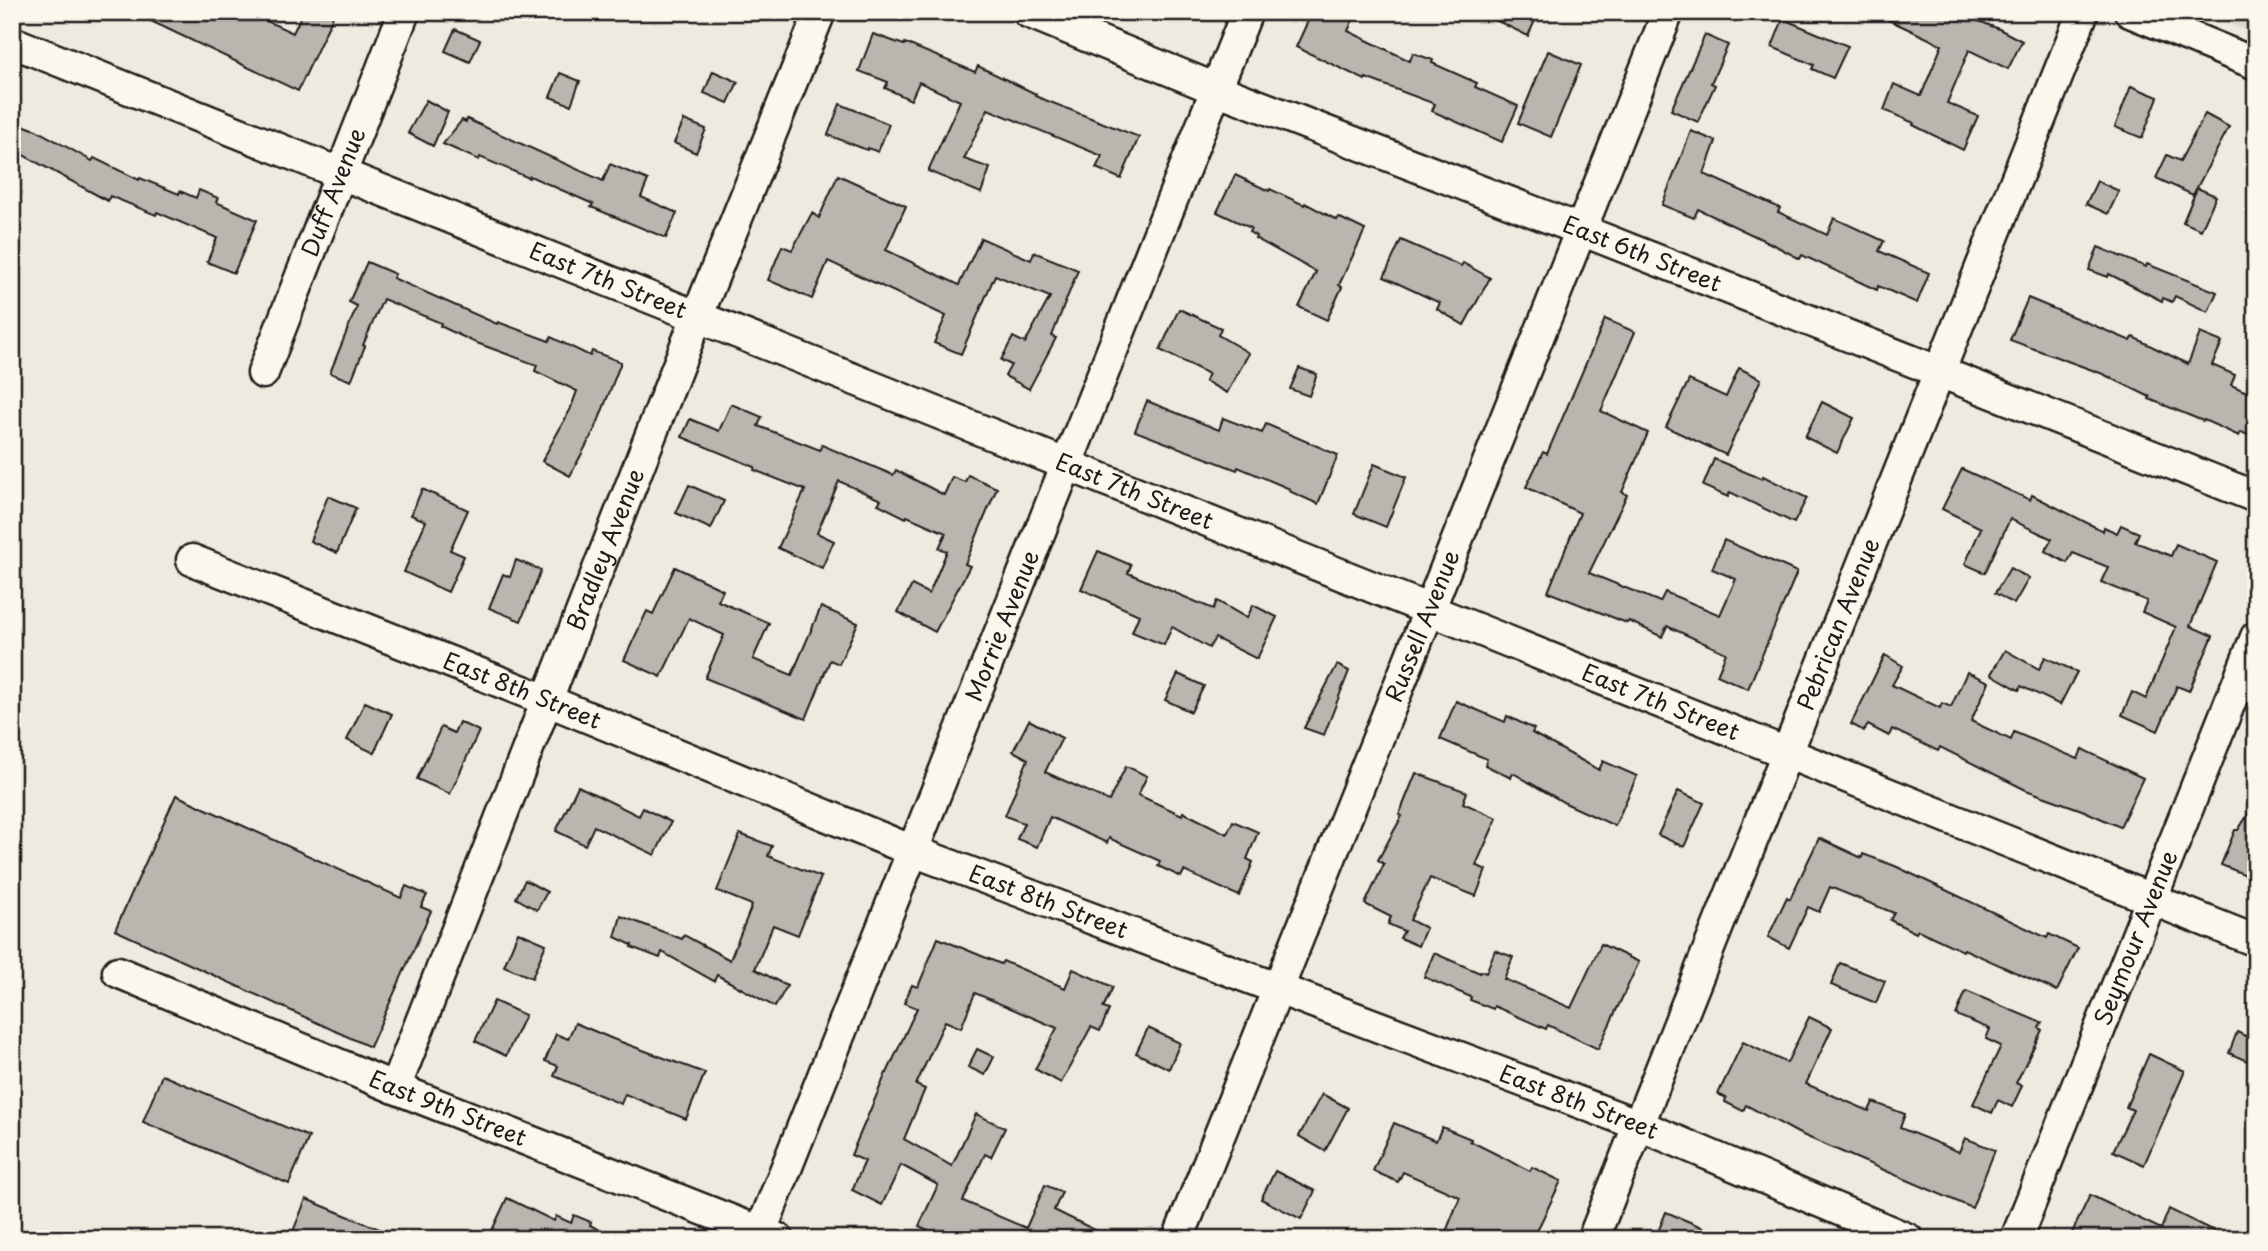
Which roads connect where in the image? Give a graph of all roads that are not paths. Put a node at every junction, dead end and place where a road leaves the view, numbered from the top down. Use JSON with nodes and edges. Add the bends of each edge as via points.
{"nodes":[{"id":1,"x":404,"y":12,"type":"edge"},
{"id":2,"x":820,"y":12,"type":"edge"},
{"id":3,"x":1028,"y":12,"type":"edge"},
{"id":4,"x":1247,"y":12,"type":"edge"},
{"id":5,"x":1668,"y":12,"type":"edge"},
{"id":6,"x":2083,"y":12,"type":"edge"},
{"id":7,"x":2130,"y":12,"type":"edge"},
{"id":8,"x":12,"y":42,"type":"edge"},
{"id":9,"x":2256,"y":64,"type":"edge"},
{"id":10,"x":1216,"y":89,"type":"junction"},
{"id":11,"x":341,"y":174,"type":"junction"},
{"id":12,"x":1581,"y":230,"type":"junction"},
{"id":13,"x":697,"y":317,"type":"junction"},
{"id":14,"x":1939,"y":371,"type":"junction"},
{"id":15,"x":262,"y":373,"type":"dead end"},
{"id":16,"x":1067,"y":464,"type":"junction"},
{"id":17,"x":2256,"y":497,"type":"edge"},
{"id":18,"x":192,"y":560,"type":"dead end"},
{"id":19,"x":1429,"y":610,"type":"junction"},
{"id":20,"x":2256,"y":637,"type":"edge"},
{"id":21,"x":546,"y":701,"type":"junction"},
{"id":22,"x":1787,"y":753,"type":"junction"},
{"id":23,"x":913,"y":850,"type":"junction"},
{"id":24,"x":2151,"y":899,"type":"junction"},
{"id":25,"x":2256,"y":941,"type":"edge"},
{"id":26,"x":118,"y":972,"type":"dead end"},
{"id":27,"x":1278,"y":988,"type":"junction"},
{"id":28,"x":395,"y":1088,"type":"junction"},
{"id":29,"x":1639,"y":1125,"type":"junction"},
{"id":30,"x":766,"y":1236,"type":"edge"},
{"id":31,"x":1178,"y":1239,"type":"edge"},
{"id":32,"x":1594,"y":1239,"type":"edge"},
{"id":33,"x":1908,"y":1239,"type":"edge"},
{"id":34,"x":2016,"y":1239,"type":"edge"}],
"edges":[{"from":1,"to":11,"type":"street","name":"Duff Avenue"},
{"from":2,"to":13,"type":"street","name":"Bradley Avenue"},
{"from":3,"to":10,"type":"street","name":"East 6th Street"},
{"from":4,"to":10,"type":"street","name":"Morrie Avenue"},
{"from":5,"to":12,"type":"street","name":"Russell Avenue"},
{"from":6,"to":14,"type":"street","name":"Pebrican Avenue"},
{"from":7,"to":9,"type":"street"},
{"from":8,"to":11,"type":"street","name":"East 7th Street"},
{"from":10,"to":12,"type":"street","name":"East 6th Street"},
{"from":10,"to":16,"type":"street","name":"Morrie Avenue"},
{"from":11,"to":13,"type":"street","name":"East 7th Street"},
{"from":11,"to":15,"type":"street","name":"Duff Avenue"},
{"from":12,"to":14,"type":"street","name":"East 6th Street"},
{"from":12,"to":19,"type":"street","name":"Russell Avenue"},
{"from":13,"to":16,"type":"street","name":"East 7th Street"},
{"from":13,"to":21,"type":"street","name":"Bradley Avenue"},
{"from":14,"to":17,"type":"street","name":"East 6th Street"},
{"from":14,"to":22,"type":"street","name":"Pebrican Avenue"},
{"from":16,"to":19,"type":"street","name":"East 7th Street"},
{"from":16,"to":23,"type":"street","name":"Morrie Avenue"},
{"from":18,"to":21,"type":"street","name":"East 8th Street"},
{"from":19,"to":22,"type":"street","name":"East 7th Street"},
{"from":19,"to":27,"type":"street","name":"Russell Avenue"},
{"from":20,"to":24,"type":"street","name":"Seymour Avenue"},
{"from":21,"to":23,"type":"street","name":"East 8th Street"},
{"from":21,"to":28,"type":"street","name":"Bradley Avenue"},
{"from":22,"to":24,"type":"street","name":"East 7th Street"},
{"from":22,"to":29,"type":"street","name":"Pebrican Avenue"},
{"from":23,"to":27,"type":"street","name":"East 8th Street"},
{"from":23,"to":30,"type":"street","name":"Morrie Avenue"},
{"from":24,"to":25,"type":"street","name":"East 7th Street"},
{"from":24,"to":34,"type":"street","name":"Seymour Avenue"},
{"from":26,"to":28,"type":"street","name":"East 9th Street"},
{"from":27,"to":29,"type":"street","name":"East 8th Street"},
{"from":27,"to":31,"type":"street","name":"Russell Avenue"},
{"from":28,"to":30,"type":"street","name":"East 9th Street"},
{"from":29,"to":32,"type":"street","name":"Pebrican Avenue"},
{"from":29,"to":33,"type":"street","name":"East 8th Street"}]}
